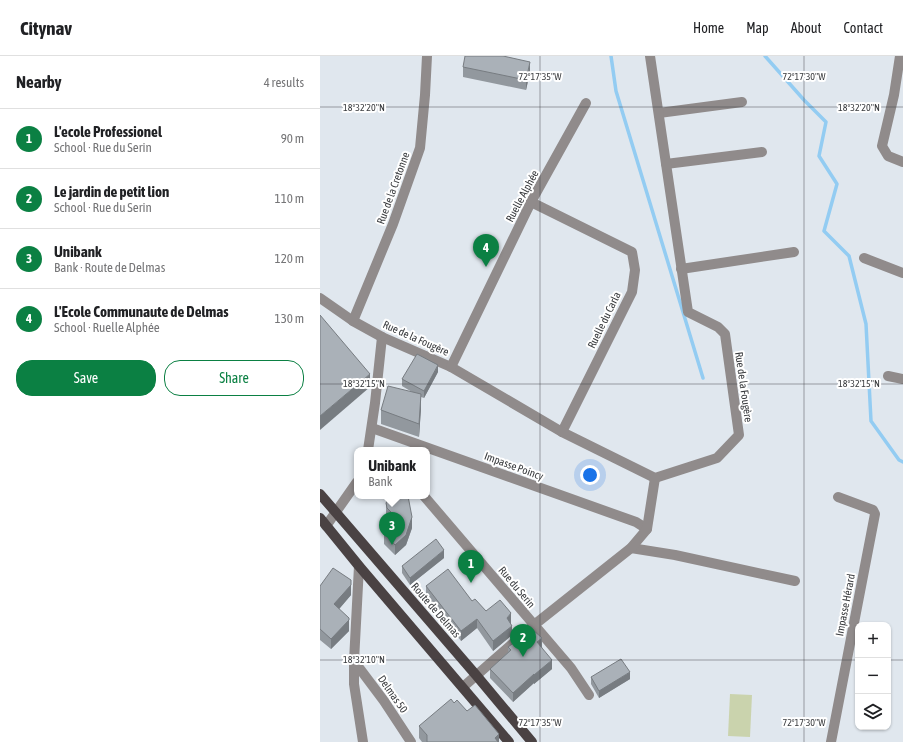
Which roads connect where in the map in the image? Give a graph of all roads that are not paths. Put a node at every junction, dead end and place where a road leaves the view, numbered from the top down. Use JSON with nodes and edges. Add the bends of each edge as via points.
{"nodes":[{"id":1,"x":426,"y":56,"type":"edge"},
{"id":2,"x":650,"y":56,"type":"edge"},
{"id":3,"x":900,"y":56,"type":"edge"},
{"id":4,"x":742,"y":102,"type":"dead end"},
{"id":5,"x":586,"y":103,"type":"dead end"},
{"id":6,"x":659,"y":113,"type":"junction"},
{"id":7,"x":762,"y":152,"type":"dead end"},
{"id":8,"x":903,"y":162,"type":"edge"},
{"id":9,"x":666,"y":164,"type":"junction"},
{"id":10,"x":532,"y":202,"type":"junction"},
{"id":11,"x":794,"y":252,"type":"dead end"},
{"id":12,"x":864,"y":258,"type":"dead end"},
{"id":13,"x":681,"y":269,"type":"junction"},
{"id":14,"x":903,"y":273,"type":"edge"},
{"id":15,"x":320,"y":298,"type":"edge"},
{"id":16,"x":353,"y":321,"type":"junction"},
{"id":17,"x":382,"y":337,"type":"junction"},
{"id":18,"x":451,"y":367,"type":"junction"},
{"id":19,"x":888,"y":376,"type":"dead end"},
{"id":20,"x":903,"y":379,"type":"edge"},
{"id":21,"x":372,"y":428,"type":"junction"},
{"id":22,"x":562,"y":432,"type":"junction"},
{"id":23,"x":369,"y":447,"type":"edge"},
{"id":24,"x":425,"y":447,"type":"edge"},
{"id":25,"x":430,"y":449,"type":"edge"},
{"id":26,"x":655,"y":478,"type":"junction"},
{"id":27,"x":354,"y":486,"type":"edge"},
{"id":28,"x":320,"y":494,"type":"edge"},
{"id":29,"x":838,"y":497,"type":"dead end"},
{"id":30,"x":427,"y":499,"type":"edge"},
{"id":31,"x":336,"y":513,"type":"junction"},
{"id":32,"x":323,"y":522,"type":"edge"},
{"id":33,"x":647,"y":529,"type":"junction"},
{"id":34,"x":631,"y":548,"type":"junction"},
{"id":35,"x":359,"y":566,"type":"junction"},
{"id":36,"x":795,"y":581,"type":"dead end"},
{"id":37,"x":534,"y":625,"type":"junction"},
{"id":38,"x":354,"y":661,"type":"junction"},
{"id":39,"x":476,"y":675,"type":"junction"},
{"id":40,"x":463,"y":687,"type":"junction"},
{"id":41,"x":589,"y":695,"type":"dead end"},
{"id":42,"x":363,"y":742,"type":"edge"},
{"id":43,"x":411,"y":742,"type":"edge"},
{"id":44,"x":509,"y":742,"type":"edge"},
{"id":45,"x":532,"y":742,"type":"edge"},
{"id":46,"x":831,"y":742,"type":"edge"}],
"edges":[{"from":1,"to":16,"type":"street","name":"Rue de la Cretonne","via":[[420,148],[394,224]]},
{"from":2,"to":6,"type":"street","name":"Rue de la Fougère"},
{"from":3,"to":8,"type":"street","via":[[882,146],[888,156]]},
{"from":4,"to":6,"type":"street"},
{"from":5,"to":10,"type":"street","name":"Ruelle Alphée"},
{"from":6,"to":9,"type":"street","name":"Rue de la Fougère"},
{"from":7,"to":9,"type":"street"},
{"from":9,"to":13,"type":"street","name":"Rue de la Fougère"},
{"from":10,"to":18,"type":"street","name":"Ruelle Alphée"},
{"from":10,"to":22,"type":"street","name":"Ruelle du Carla","via":[[632,252],[635,270],[632,292]]},
{"from":11,"to":13,"type":"street"},
{"from":12,"to":14,"type":"street"},
{"from":13,"to":26,"type":"street","name":"Rue de la Fougère","via":[[688,312],[718,327],[725,334],[739,435],[717,458]]},
{"from":15,"to":16,"type":"street","name":"Rue de la Fougère"},
{"from":16,"to":17,"type":"street","name":"Rue de la Fougère"},
{"from":17,"to":18,"type":"street","name":"Rue de la Fougère"},
{"from":17,"to":21,"type":"street"},
{"from":18,"to":22,"type":"street","name":"Rue de la Fougère"},
{"from":19,"to":20,"type":"street"},
{"from":21,"to":23,"type":"street"},
{"from":21,"to":24,"type":"street","name":"Impasse Poincy"},
{"from":22,"to":26,"type":"street","name":"Rue de la Fougère"},
{"from":25,"to":33,"type":"street","name":"Impasse Poincy","via":[[636,522]]},
{"from":26,"to":33,"type":"street"},
{"from":27,"to":31,"type":"street"},
{"from":28,"to":31,"type":"main road","name":"Route de Delmas"},
{"from":29,"to":46,"type":"street","name":"Impasse Hérard","via":[[873,510],[875,514]]},
{"from":30,"to":37,"type":"street","name":"Rue du Serin"},
{"from":31,"to":32,"type":"street"},
{"from":31,"to":39,"type":"main road","name":"Route de Delmas"},
{"from":32,"to":35,"type":"main road"},
{"from":33,"to":34,"type":"street"},
{"from":34,"to":36,"type":"street","via":[[675,554]]},
{"from":34,"to":37,"type":"street"},
{"from":35,"to":38,"type":"street"},
{"from":35,"to":40,"type":"main road"},
{"from":37,"to":39,"type":"street"},
{"from":37,"to":41,"type":"street","name":"Rue du Serin","via":[[571,668]]},
{"from":38,"to":42,"type":"street","via":[[354,684]]},
{"from":38,"to":43,"type":"street","name":"Delmas 50"},
{"from":39,"to":40,"type":"street"},
{"from":39,"to":45,"type":"main road","name":"Route de Delmas"},
{"from":40,"to":44,"type":"main road"}]}
